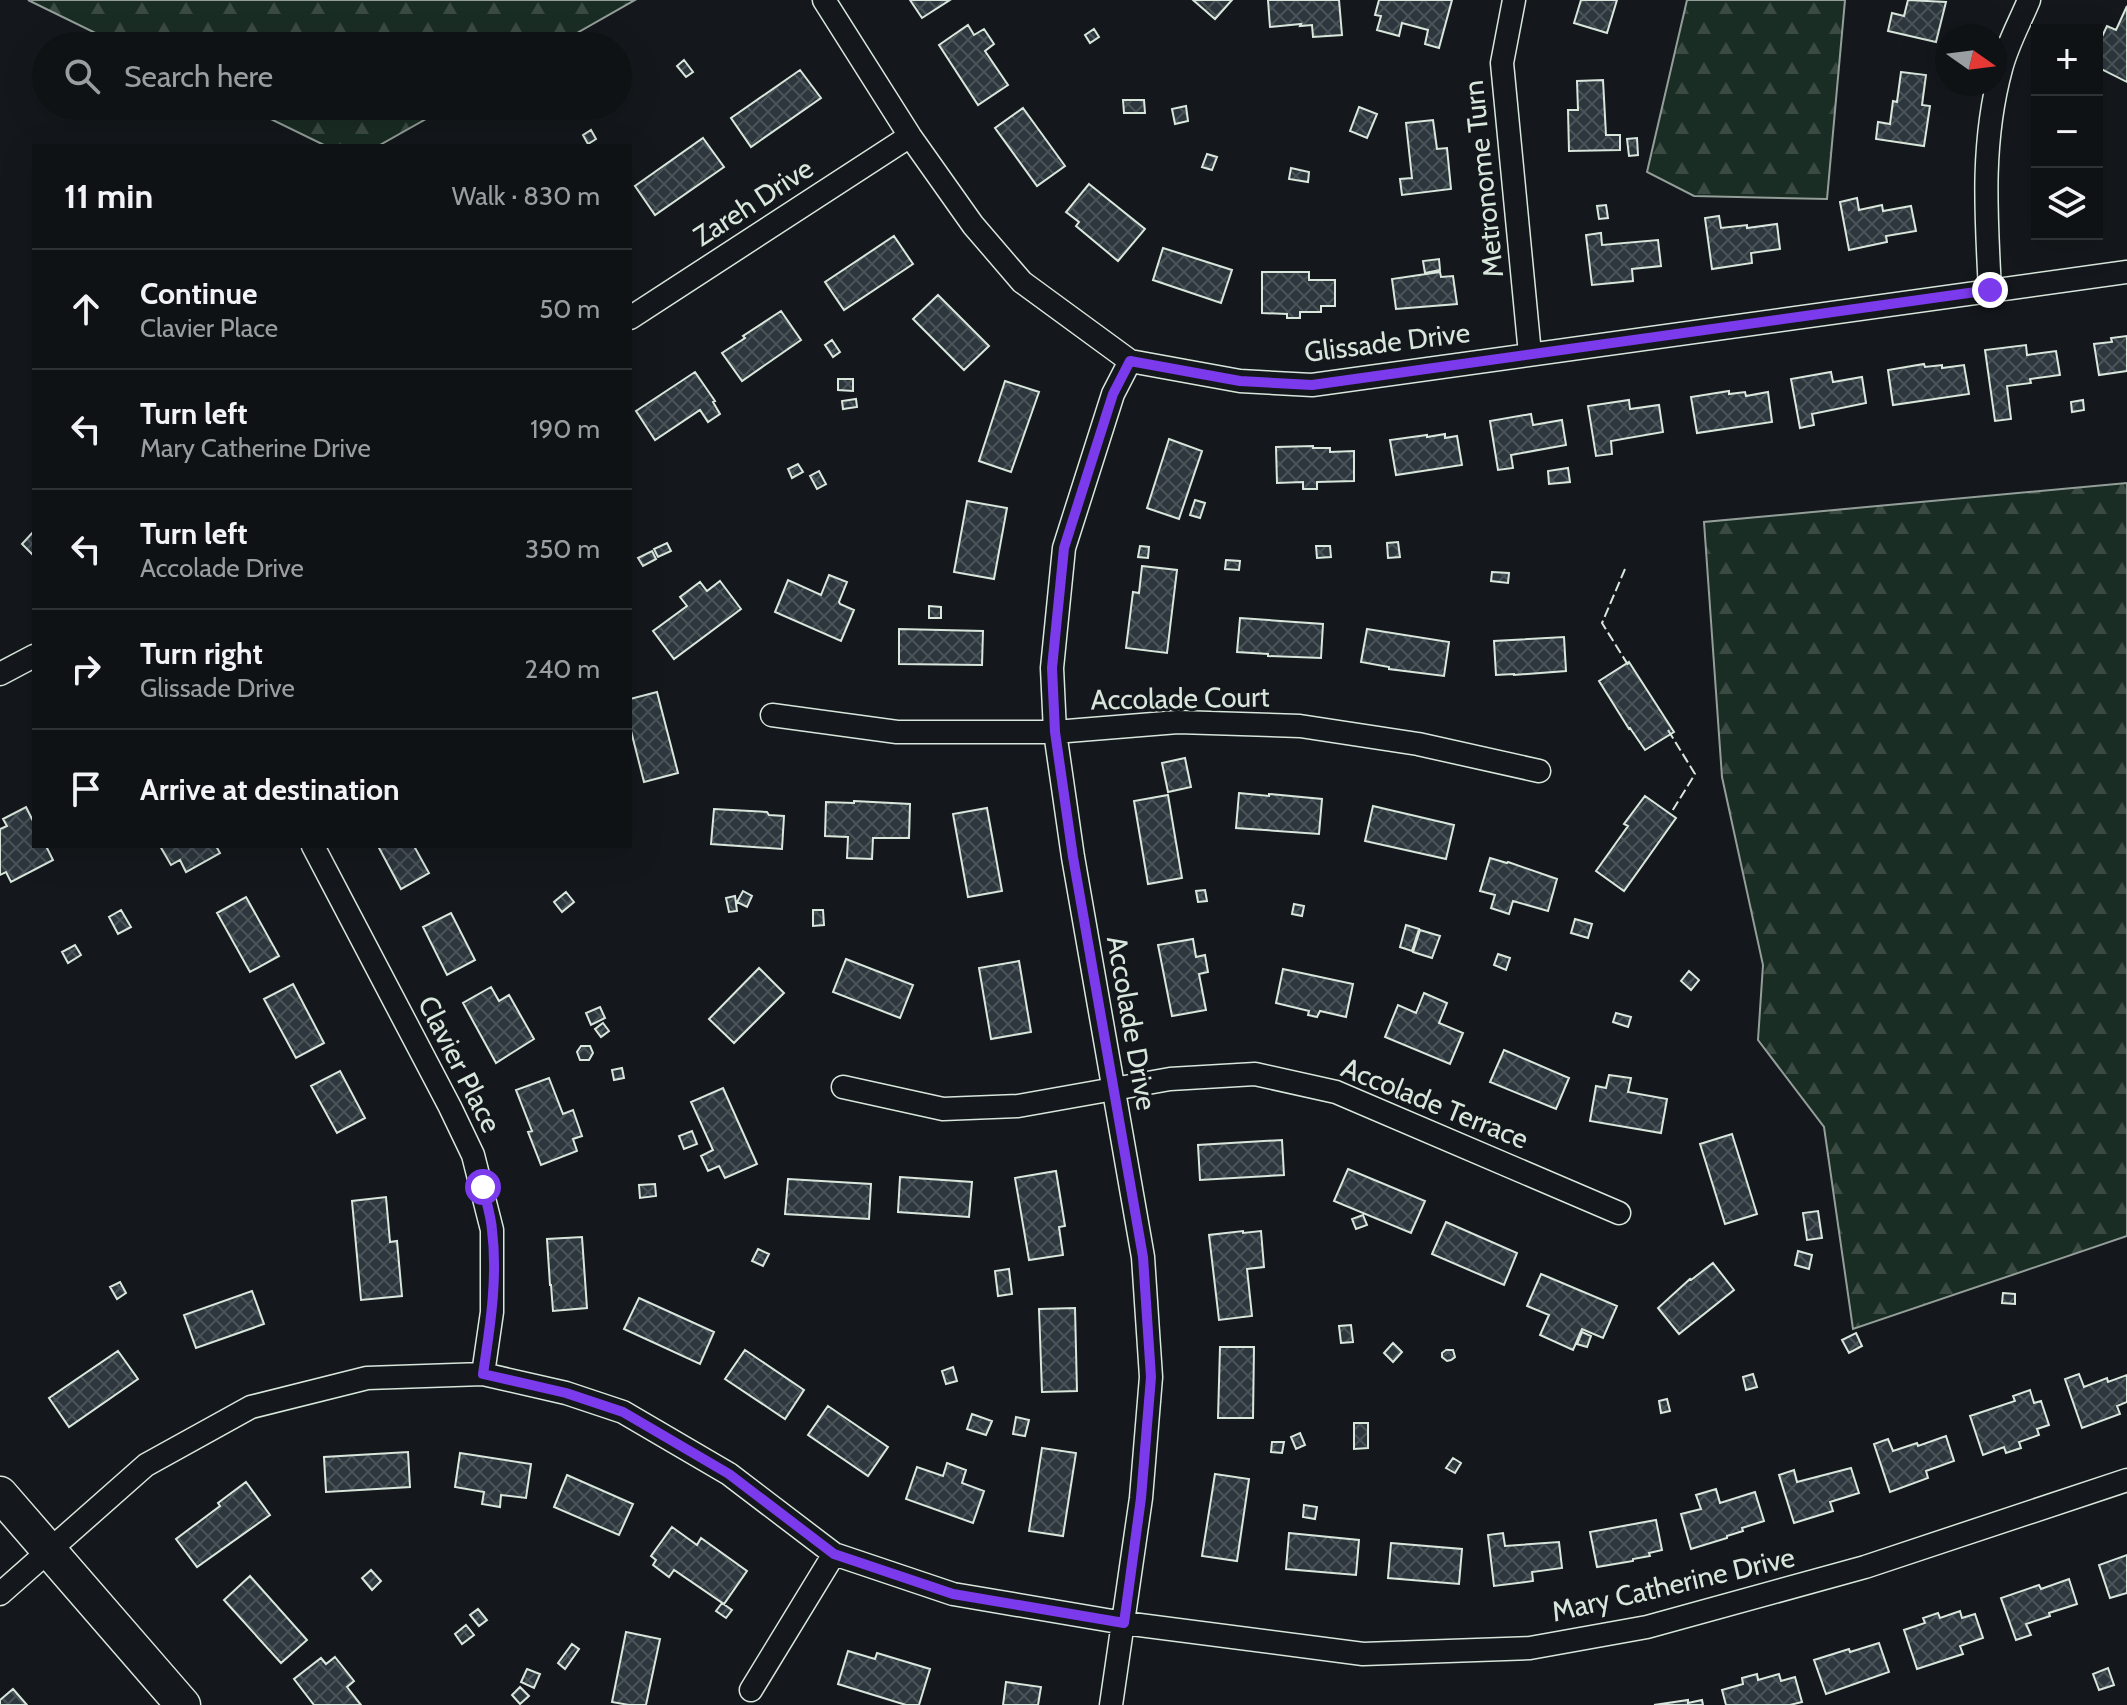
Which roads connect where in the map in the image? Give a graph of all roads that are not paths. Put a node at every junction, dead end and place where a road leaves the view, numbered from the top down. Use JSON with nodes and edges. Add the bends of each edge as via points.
{"nodes":[{"id":1,"x":824,"y":0,"type":"edge"},
{"id":2,"x":1514,"y":0,"type":"edge"},
{"id":3,"x":2029,"y":0,"type":"edge"},
{"id":4,"x":910,"y":136,"type":"junction"},
{"id":5,"x":2127,"y":272,"type":"edge"},
{"id":6,"x":1990,"y":290,"type":"junction"},
{"id":7,"x":632,"y":317,"type":"edge"},
{"id":8,"x":1530,"y":354,"type":"junction"},
{"id":9,"x":1130,"y":361,"type":"junction"},
{"id":10,"x":32,"y":657,"type":"edge"},
{"id":11,"x":0,"y":674,"type":"edge"},
{"id":12,"x":772,"y":715,"type":"dead end"},
{"id":13,"x":1055,"y":732,"type":"junction"},
{"id":14,"x":1539,"y":771,"type":"dead end"},
{"id":15,"x":314,"y":848,"type":"edge"},
{"id":16,"x":843,"y":1087,"type":"dead end"},
{"id":17,"x":1113,"y":1088,"type":"junction"},
{"id":18,"x":1619,"y":1213,"type":"dead end"},
{"id":19,"x":483,"y":1374,"type":"junction"},
{"id":20,"x":2127,"y":1480,"type":"edge"},
{"id":21,"x":0,"y":1494,"type":"edge"},
{"id":22,"x":49,"y":1551,"type":"junction"},
{"id":23,"x":834,"y":1554,"type":"junction"},
{"id":24,"x":0,"y":1594,"type":"edge"},
{"id":25,"x":1124,"y":1623,"type":"junction"},
{"id":26,"x":751,"y":1690,"type":"dead end"},
{"id":27,"x":183,"y":1705,"type":"edge"},
{"id":28,"x":1111,"y":1705,"type":"edge"}],
"edges":[{"from":1,"to":4,"type":"street","name":"Glissade Drive"},
{"from":2,"to":8,"type":"street","name":"Metronome Turn","via":[[1502,63]]},
{"from":3,"to":6,"type":"street","via":[[2001,67],[1989,131],[1985,188]]},
{"from":4,"to":7,"type":"street","name":"Zareh Drive"},
{"from":4,"to":9,"type":"street","name":"Glissade Drive","via":[[973,225],[1022,282]]},
{"from":5,"to":6,"type":"street","name":"Glissade Drive"},
{"from":6,"to":8,"type":"street","name":"Glissade Drive"},
{"from":8,"to":9,"type":"street","name":"Glissade Drive","via":[[1312,385],[1240,381]]},
{"from":9,"to":13,"type":"street","name":"Accolade Drive","via":[[1113,394],[1064,548],[1052,668]]},
{"from":10,"to":11,"type":"street"},
{"from":12,"to":13,"type":"street","name":"Accolade Court","via":[[897,732]]},
{"from":13,"to":14,"type":"street","name":"Accolade Court","via":[[1178,722],[1300,726],[1418,744]]},
{"from":13,"to":17,"type":"street","name":"Accolade Drive"},
{"from":15,"to":19,"type":"street","name":"Clavier Place","via":[[473,1155],[492,1230],[492,1312]]},
{"from":16,"to":17,"type":"street","name":"Accolade Terrace","via":[[943,1109],[1018,1106]]},
{"from":17,"to":18,"type":"street","name":"Accolade Terrace","via":[[1255,1074],[1336,1092]]},
{"from":17,"to":25,"type":"street","name":"Accolade Drive","via":[[1143,1257],[1151,1377]]},
{"from":19,"to":22,"type":"street","name":"Mary Catherine Drive","via":[[367,1378],[251,1407],[146,1465]]},
{"from":19,"to":23,"type":"street","name":"Mary Catherine Drive","via":[[623,1412],[729,1474]]},
{"from":20,"to":25,"type":"street","name":"Mary Catherine Drive","via":[[1865,1567],[1647,1627],[1530,1648],[1363,1654]]},
{"from":21,"to":22,"type":"main road"},
{"from":22,"to":24,"type":"street","name":"Mary Catherine Drive"},
{"from":22,"to":27,"type":"main road"},
{"from":23,"to":25,"type":"street","name":"Mary Catherine Drive","via":[[953,1594]]},
{"from":23,"to":26,"type":"street"},
{"from":25,"to":28,"type":"street","name":"Accolade Drive"}]}
